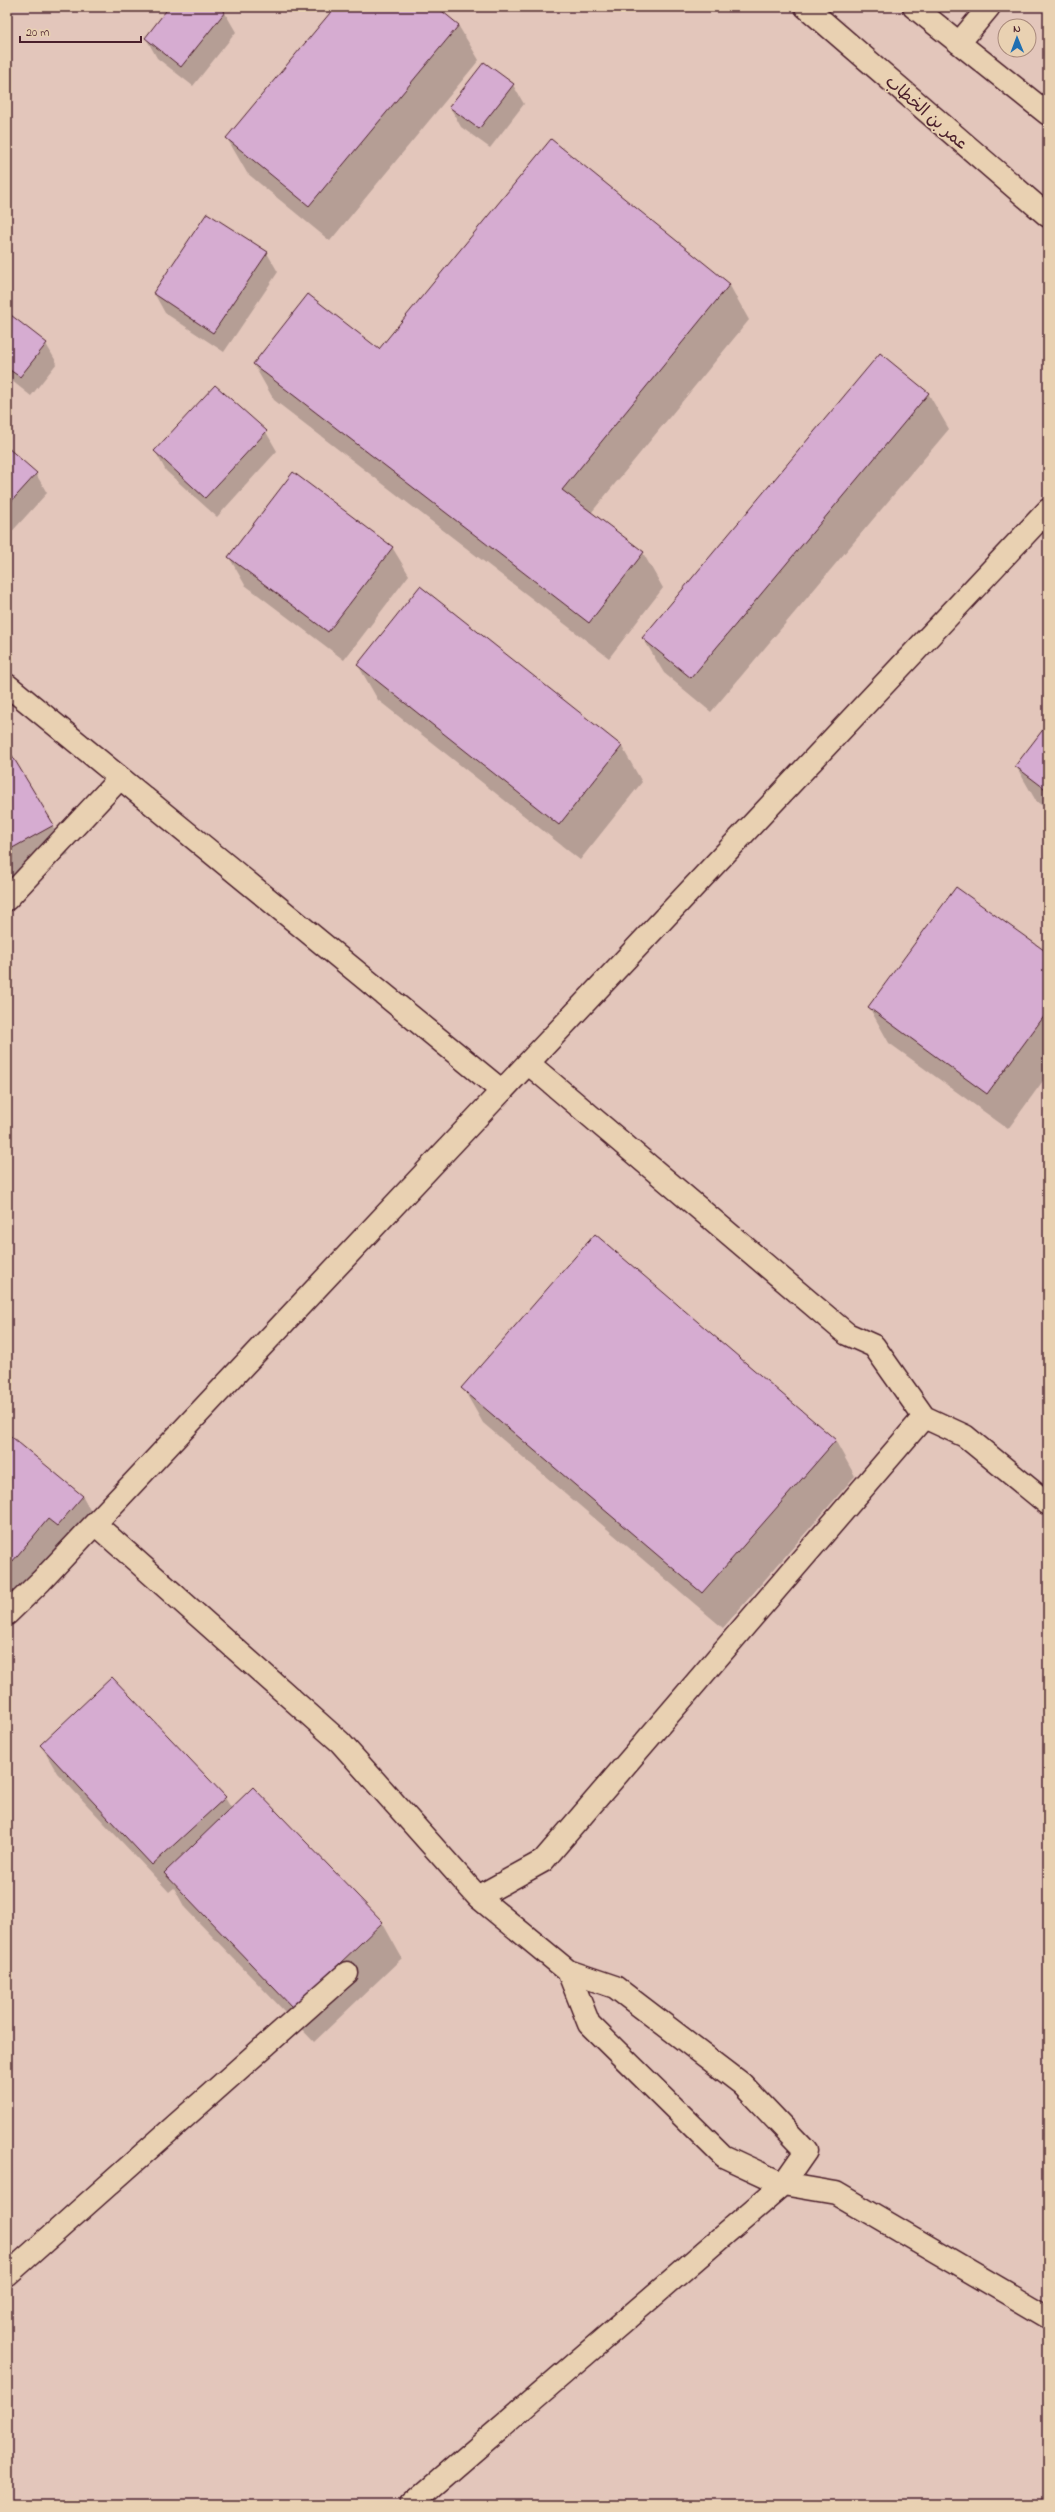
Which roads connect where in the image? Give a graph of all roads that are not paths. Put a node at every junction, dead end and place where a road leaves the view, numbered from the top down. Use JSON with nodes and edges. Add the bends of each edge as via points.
{"nodes":[{"id":1,"x":806,"y":7,"type":"edge"},
{"id":2,"x":914,"y":7,"type":"edge"},
{"id":3,"x":989,"y":7,"type":"edge"},
{"id":4,"x":959,"y":43,"type":"junction"},
{"id":5,"x":1048,"y":114,"type":"edge"},
{"id":6,"x":1048,"y":216,"type":"edge"},
{"id":7,"x":1048,"y":510,"type":"edge"},
{"id":8,"x":7,"y":686,"type":"edge"},
{"id":9,"x":119,"y":779,"type":"junction"},
{"id":10,"x":7,"y":899,"type":"edge"},
{"id":11,"x":528,"y":1063,"type":"junction"},
{"id":12,"x":502,"y":1091,"type":"junction"},
{"id":13,"x":924,"y":1418,"type":"junction"},
{"id":14,"x":1048,"y":1504,"type":"edge"},
{"id":15,"x":95,"y":1524,"type":"junction"},
{"id":16,"x":7,"y":1614,"type":"edge"},
{"id":17,"x":478,"y":1897,"type":"junction"},
{"id":18,"x":568,"y":1972,"type":"junction"},
{"id":19,"x":347,"y":1973,"type":"dead end"},
{"id":20,"x":783,"y":2184,"type":"junction"},
{"id":21,"x":7,"y":2275,"type":"edge"},
{"id":22,"x":1048,"y":2317,"type":"edge"},
{"id":23,"x":411,"y":2505,"type":"edge"}],
"edges":[{"from":1,"to":6,"type":"street","name":"عمر بن الخطاب"},
{"from":2,"to":4,"type":"street"},
{"from":3,"to":4,"type":"street"},
{"from":4,"to":5,"type":"street"},
{"from":7,"to":11,"type":"street"},
{"from":8,"to":9,"type":"street"},
{"from":9,"to":10,"type":"street"},
{"from":9,"to":12,"type":"street"},
{"from":11,"to":12,"type":"street"},
{"from":11,"to":13,"type":"street","via":[[847,1334],[874,1346]]},
{"from":12,"to":15,"type":"street"},
{"from":13,"to":14,"type":"street","via":[[965,1436]]},
{"from":13,"to":17,"type":"street","via":[[543,1861]]},
{"from":15,"to":16,"type":"street"},
{"from":15,"to":17,"type":"street","via":[[340,1742]]},
{"from":17,"to":18,"type":"street"},
{"from":18,"to":20,"type":"street","via":[[589,2024],[723,2156]]},
{"from":18,"to":20,"type":"street","via":[[614,1987],[742,2084],[806,2151]]},
{"from":19,"to":21,"type":"street"},
{"from":20,"to":22,"type":"street","via":[[836,2193]]},
{"from":20,"to":23,"type":"street"}]}
